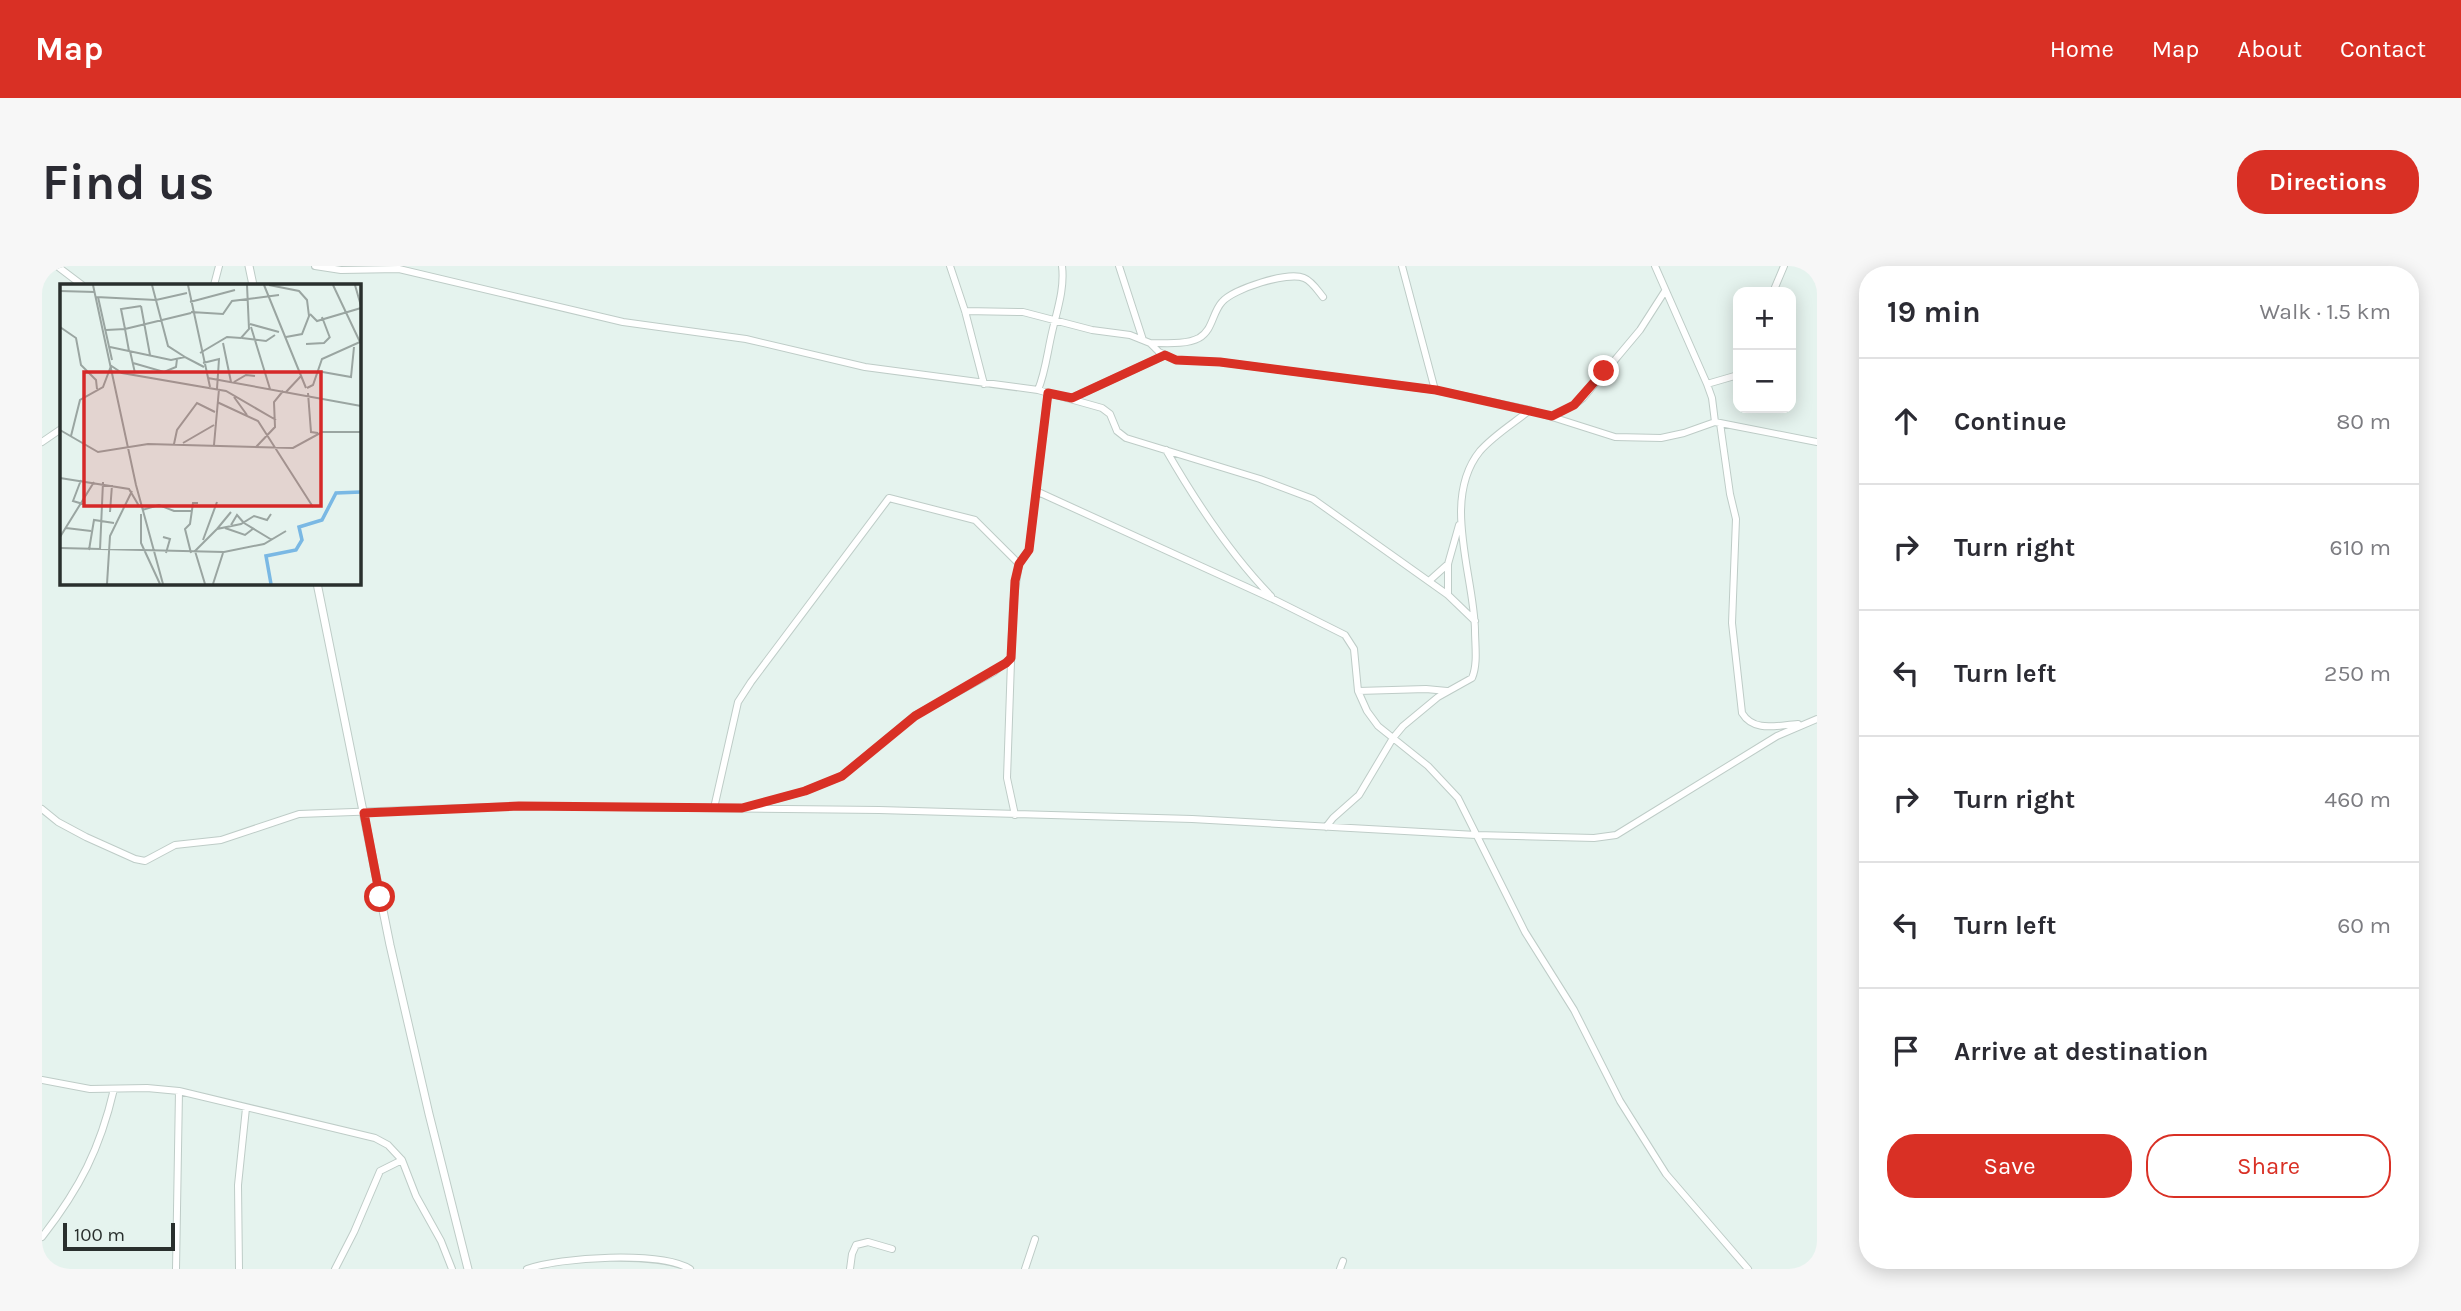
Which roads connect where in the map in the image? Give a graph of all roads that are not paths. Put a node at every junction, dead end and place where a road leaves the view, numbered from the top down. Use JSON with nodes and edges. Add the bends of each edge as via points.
{"nodes":[{"id":1,"x":57,"y":266,"type":"edge"},
{"id":2,"x":219,"y":266,"type":"edge"},
{"id":3,"x":249,"y":266,"type":"edge"},
{"id":4,"x":315,"y":266,"type":"edge"},
{"id":5,"x":950,"y":266,"type":"edge"},
{"id":6,"x":1062,"y":266,"type":"edge"},
{"id":7,"x":1119,"y":266,"type":"edge"},
{"id":8,"x":1402,"y":266,"type":"edge"},
{"id":9,"x":1655,"y":266,"type":"edge"},
{"id":10,"x":1784,"y":266,"type":"edge"},
{"id":11,"x":422,"y":270,"type":"edge"},
{"id":12,"x":81,"y":284,"type":"edge"},
{"id":13,"x":214,"y":284,"type":"edge"},
{"id":14,"x":253,"y":284,"type":"edge"},
{"id":15,"x":1775,"y":287,"type":"edge"},
{"id":16,"x":1665,"y":291,"type":"junction"},
{"id":17,"x":1323,"y":297,"type":"dead end"},
{"id":18,"x":965,"y":311,"type":"junction"},
{"id":19,"x":1055,"y":322,"type":"junction"},
{"id":20,"x":1147,"y":342,"type":"junction"},
{"id":21,"x":1165,"y":355,"type":"junction"},
{"id":22,"x":1733,"y":376,"type":"edge"},
{"id":23,"x":984,"y":384,"type":"junction"},
{"id":24,"x":1707,"y":384,"type":"junction"},
{"id":25,"x":1038,"y":390,"type":"junction"},
{"id":26,"x":1436,"y":390,"type":"junction"},
{"id":27,"x":1048,"y":393,"type":"junction"},
{"id":28,"x":1072,"y":398,"type":"junction"},
{"id":29,"x":1530,"y":410,"type":"junction"},
{"id":30,"x":1552,"y":416,"type":"junction"},
{"id":31,"x":1717,"y":422,"type":"junction"},
{"id":32,"x":60,"y":430,"type":"edge"},
{"id":33,"x":42,"y":442,"type":"edge"},
{"id":34,"x":1817,"y":442,"type":"edge"},
{"id":35,"x":1166,"y":450,"type":"junction"},
{"id":36,"x":1036,"y":491,"type":"junction"},
{"id":37,"x":1461,"y":521,"type":"junction"},
{"id":38,"x":1019,"y":564,"type":"junction"},
{"id":39,"x":1448,"y":565,"type":"junction"},
{"id":40,"x":1429,"y":581,"type":"junction"},
{"id":41,"x":317,"y":584,"type":"edge"},
{"id":42,"x":1448,"y":595,"type":"junction"},
{"id":43,"x":1275,"y":600,"type":"junction"},
{"id":44,"x":1475,"y":621,"type":"junction"},
{"id":45,"x":1011,"y":658,"type":"junction"},
{"id":46,"x":1358,"y":691,"type":"junction"},
{"id":47,"x":1450,"y":691,"type":"junction"},
{"id":48,"x":1817,"y":719,"type":"edge"},
{"id":49,"x":1801,"y":724,"type":"junction"},
{"id":50,"x":1393,"y":738,"type":"junction"},
{"id":51,"x":714,"y":808,"type":"junction"},
{"id":52,"x":742,"y":808,"type":"junction"},
{"id":53,"x":42,"y":809,"type":"edge"},
{"id":54,"x":364,"y":813,"type":"junction"},
{"id":55,"x":1015,"y":815,"type":"junction"},
{"id":56,"x":1326,"y":827,"type":"junction"},
{"id":57,"x":1476,"y":835,"type":"junction"},
{"id":58,"x":42,"y":1080,"type":"edge"},
{"id":59,"x":114,"y":1088,"type":"junction"},
{"id":60,"x":179,"y":1091,"type":"junction"},
{"id":61,"x":246,"y":1108,"type":"junction"},
{"id":62,"x":402,"y":1160,"type":"junction"},
{"id":63,"x":42,"y":1237,"type":"edge"},
{"id":64,"x":1035,"y":1239,"type":"dead end"},
{"id":65,"x":892,"y":1249,"type":"dead end"},
{"id":66,"x":1343,"y":1261,"type":"dead end"},
{"id":67,"x":176,"y":1269,"type":"edge"},
{"id":68,"x":239,"y":1269,"type":"edge"},
{"id":69,"x":335,"y":1269,"type":"edge"},
{"id":70,"x":452,"y":1269,"type":"edge"},
{"id":71,"x":468,"y":1269,"type":"edge"},
{"id":72,"x":527,"y":1269,"type":"edge"},
{"id":73,"x":690,"y":1269,"type":"edge"},
{"id":74,"x":850,"y":1269,"type":"edge"},
{"id":75,"x":1025,"y":1269,"type":"edge"},
{"id":76,"x":1340,"y":1269,"type":"edge"},
{"id":77,"x":1748,"y":1269,"type":"edge"}],
"edges":[{"from":1,"to":12,"type":"street"},
{"from":2,"to":13,"type":"street"},
{"from":3,"to":14,"type":"street"},
{"from":4,"to":11,"type":"street"},
{"from":5,"to":18,"type":"street"},
{"from":6,"to":19,"type":"street","via":[[1064,279]]},
{"from":7,"to":20,"type":"street"},
{"from":8,"to":26,"type":"street"},
{"from":9,"to":16,"type":"street"},
{"from":10,"to":15,"type":"street"},
{"from":11,"to":23,"type":"street","via":[[515,298],[622,322],[746,339],[865,367]]},
{"from":16,"to":24,"type":"street"},
{"from":16,"to":30,"type":"street","via":[[1640,330],[1583,398]]},
{"from":17,"to":20,"type":"street","via":[[1304,278],[1257,284],[1224,299],[1209,328],[1193,341]]},
{"from":18,"to":19,"type":"street","via":[[1023,312]]},
{"from":18,"to":23,"type":"street"},
{"from":19,"to":20,"type":"street"},
{"from":19,"to":25,"type":"street"},
{"from":20,"to":21,"type":"street"},
{"from":21,"to":26,"type":"street","via":[[1176,360]]},
{"from":21,"to":28,"type":"street"},
{"from":22,"to":24,"type":"street"},
{"from":23,"to":25,"type":"street"},
{"from":24,"to":31,"type":"street"},
{"from":25,"to":27,"type":"street"},
{"from":26,"to":29,"type":"street"},
{"from":27,"to":28,"type":"street"},
{"from":27,"to":36,"type":"street"},
{"from":28,"to":35,"type":"street","via":[[1104,409],[1121,435]]},
{"from":29,"to":30,"type":"street"},
{"from":29,"to":37,"type":"street","via":[[1475,458],[1464,488]]},
{"from":30,"to":31,"type":"street","via":[[1595,432],[1638,439],[1661,438]]},
{"from":31,"to":34,"type":"street"},
{"from":31,"to":49,"type":"street","via":[[1736,519],[1732,623],[1742,713],[1756,726]]},
{"from":32,"to":33,"type":"street"},
{"from":35,"to":40,"type":"street","via":[[1313,499]]},
{"from":35,"to":43,"type":"street","via":[[1243,565]]},
{"from":36,"to":38,"type":"street","via":[[1029,550]]},
{"from":36,"to":43,"type":"street"},
{"from":37,"to":39,"type":"street"},
{"from":37,"to":44,"type":"street"},
{"from":38,"to":45,"type":"street"},
{"from":38,"to":51,"type":"street","via":[[975,520],[889,498],[738,702]]},
{"from":39,"to":40,"type":"street"},
{"from":39,"to":42,"type":"street"},
{"from":40,"to":42,"type":"street"},
{"from":41,"to":54,"type":"street"},
{"from":42,"to":44,"type":"street"},
{"from":43,"to":46,"type":"street","via":[[1346,635],[1354,649]]},
{"from":44,"to":47,"type":"street","via":[[1474,674],[1469,682]]},
{"from":45,"to":52,"type":"street","via":[[915,716],[842,776]]},
{"from":45,"to":55,"type":"street","via":[[1007,778]]},
{"from":46,"to":47,"type":"street"},
{"from":46,"to":50,"type":"street","via":[[1378,726]]},
{"from":47,"to":50,"type":"street"},
{"from":48,"to":49,"type":"street"},
{"from":49,"to":57,"type":"street","via":[[1607,838]]},
{"from":50,"to":56,"type":"street","via":[[1359,795]]},
{"from":50,"to":57,"type":"street","via":[[1458,798]]},
{"from":51,"to":52,"type":"street"},
{"from":51,"to":54,"type":"street","via":[[519,806]]},
{"from":52,"to":55,"type":"street"},
{"from":53,"to":54,"type":"street","via":[[86,837],[145,861],[175,845],[229,838],[292,815]]},
{"from":54,"to":71,"type":"street","via":[[429,1114]]},
{"from":55,"to":56,"type":"street"},
{"from":56,"to":57,"type":"street"},
{"from":57,"to":77,"type":"street","via":[[1620,1101],[1666,1174]]},
{"from":58,"to":59,"type":"street","via":[[90,1089]]},
{"from":59,"to":60,"type":"street"},
{"from":59,"to":63,"type":"street","via":[[85,1174]]},
{"from":60,"to":61,"type":"street"},
{"from":60,"to":67,"type":"street"},
{"from":61,"to":62,"type":"street","via":[[358,1132],[388,1145]]},
{"from":61,"to":68,"type":"street","via":[[238,1185]]},
{"from":62,"to":69,"type":"street","via":[[380,1171]]},
{"from":62,"to":70,"type":"street"},
{"from":64,"to":75,"type":"street"},
{"from":65,"to":74,"type":"street","via":[[868,1242],[856,1245]]},
{"from":66,"to":76,"type":"street"},
{"from":72,"to":73,"type":"street","via":[[601,1258]]}]}
